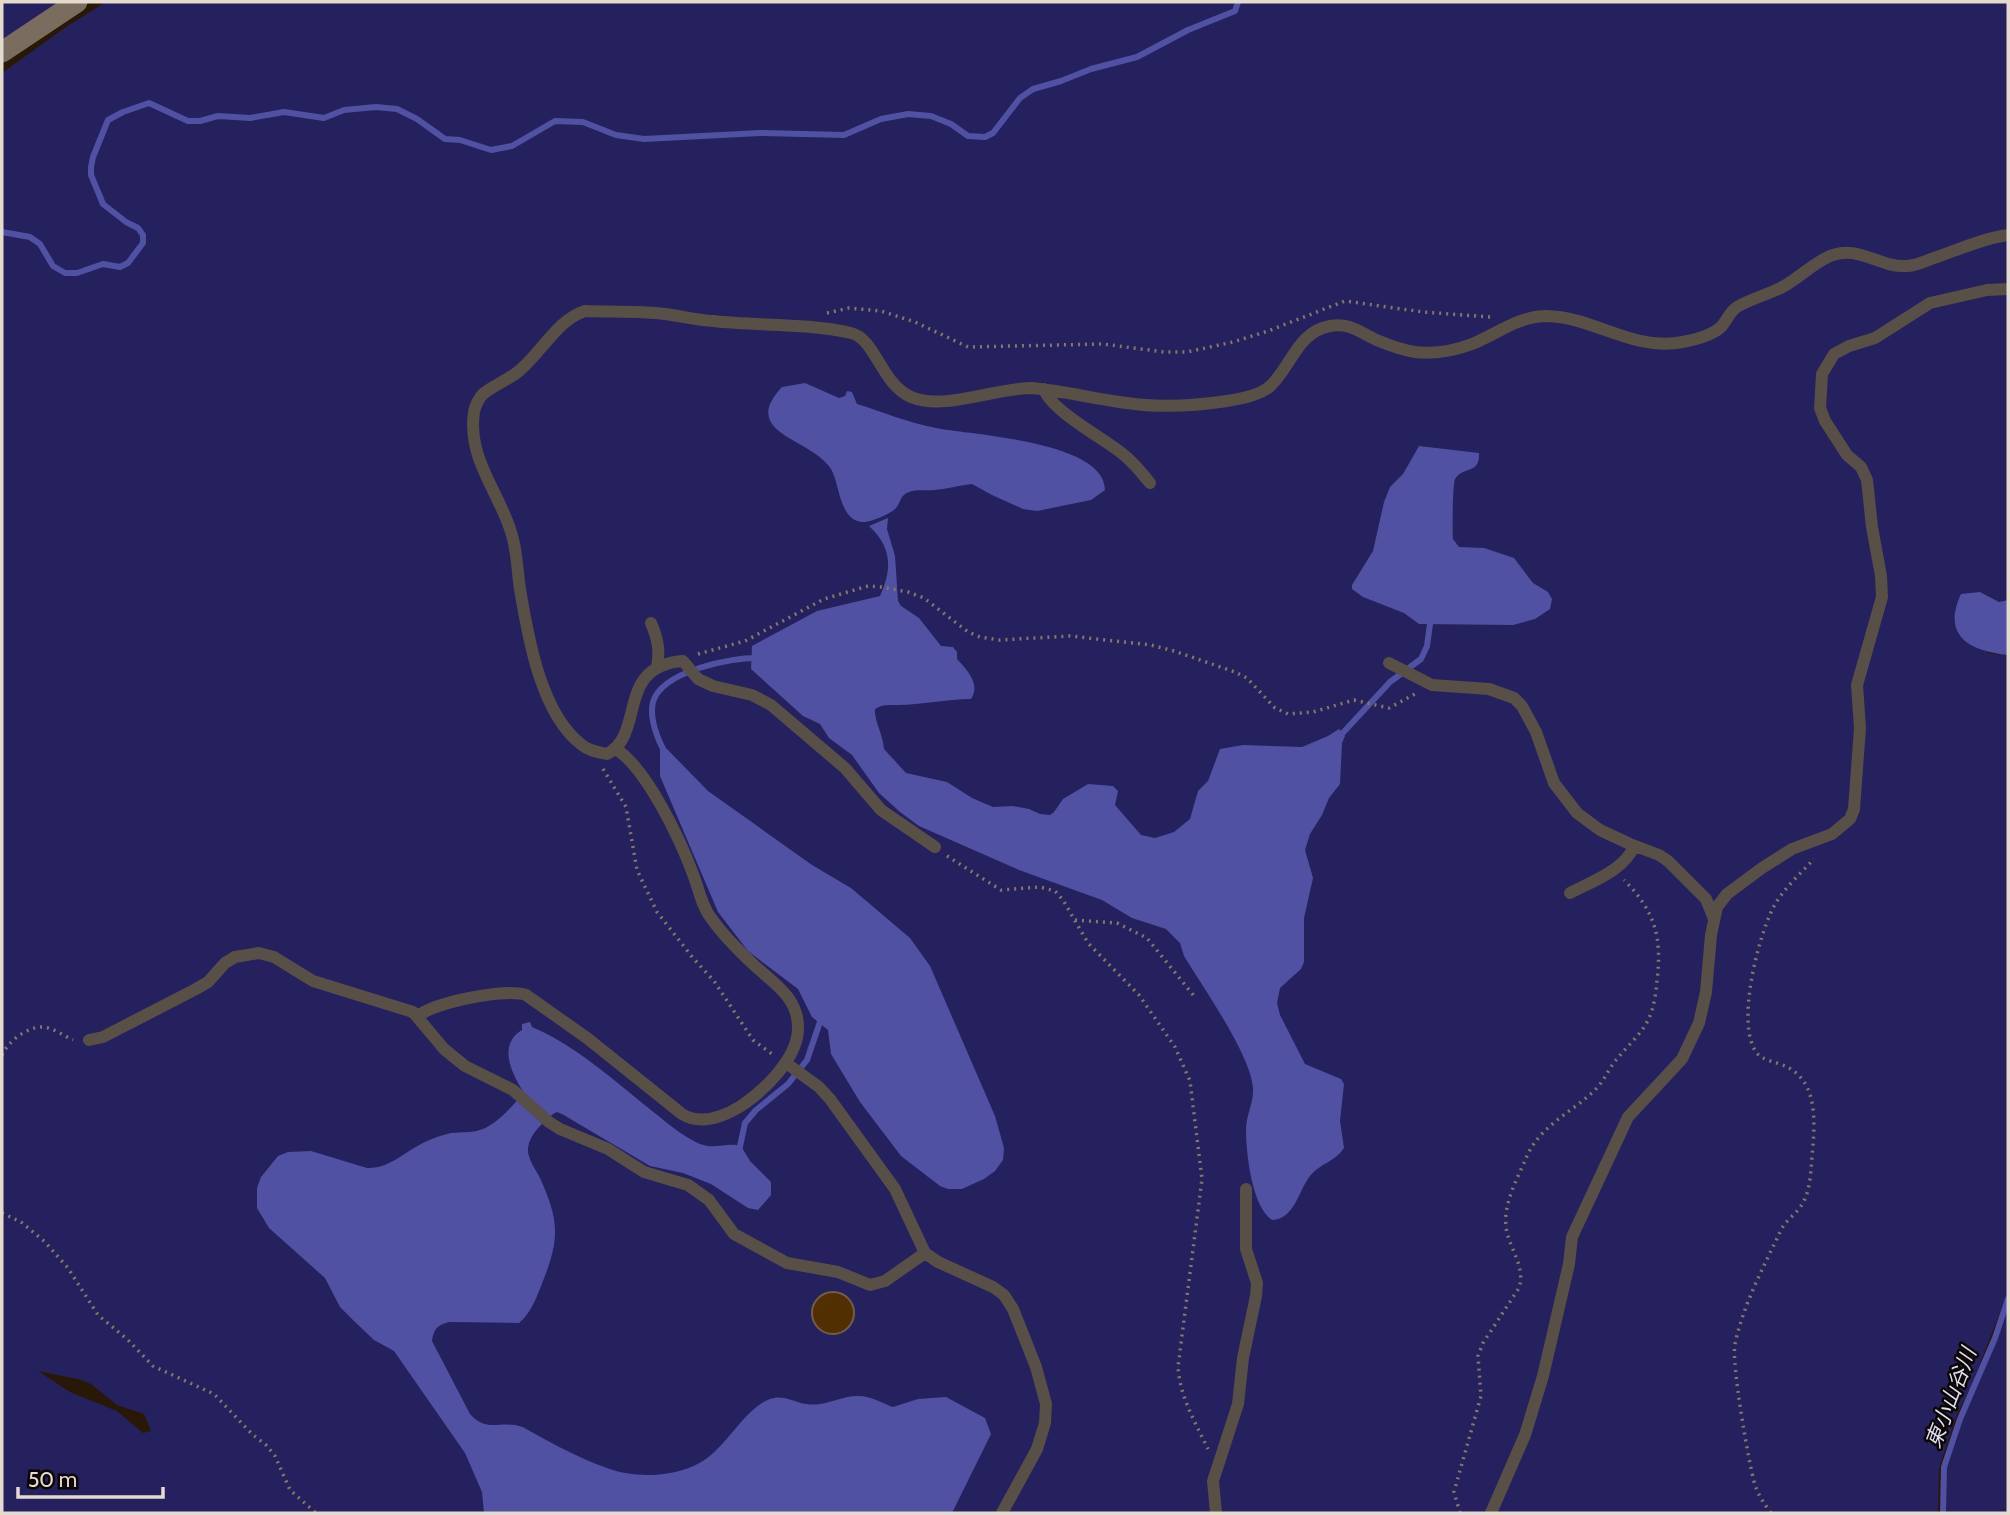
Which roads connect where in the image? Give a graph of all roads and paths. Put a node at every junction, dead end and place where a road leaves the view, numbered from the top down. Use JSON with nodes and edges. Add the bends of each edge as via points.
{"nodes":[{"id":1,"x":77,"y":2,"type":"edge"},
{"id":2,"x":2,"y":52,"type":"edge"},
{"id":3,"x":2008,"y":235,"type":"edge"},
{"id":4,"x":2008,"y":289,"type":"edge"},
{"id":5,"x":1522,"y":320,"type":"junction"},
{"id":6,"x":801,"y":327,"type":"junction"},
{"id":7,"x":1044,"y":389,"type":"junction"},
{"id":8,"x":1150,"y":483,"type":"dead end"},
{"id":9,"x":651,"y":623,"type":"dead end"},
{"id":10,"x":685,"y":663,"type":"junction"},
{"id":11,"x":1389,"y":663,"type":"dead end"},
{"id":12,"x":657,"y":667,"type":"junction"},
{"id":13,"x":1429,"y":682,"type":"junction"},
{"id":14,"x":611,"y":751,"type":"junction"},
{"id":15,"x":1832,"y":834,"type":"junction"},
{"id":16,"x":1634,"y":846,"type":"junction"},
{"id":17,"x":935,"y":847,"type":"joint"},
{"id":18,"x":1617,"y":866,"type":"junction"},
{"id":19,"x":1570,"y":893,"type":"dead end"},
{"id":20,"x":1714,"y":919,"type":"junction"},
{"id":21,"x":1075,"y":920,"type":"junction"},
{"id":22,"x":1194,"y":996,"type":"dead end"},
{"id":23,"x":418,"y":1016,"type":"junction"},
{"id":24,"x":89,"y":1040,"type":"joint"},
{"id":25,"x":2,"y":1055,"type":"edge"},
{"id":26,"x":789,"y":1065,"type":"junction"},
{"id":27,"x":1246,"y":1189,"type":"dead end"},
{"id":28,"x":2,"y":1213,"type":"edge"},
{"id":29,"x":925,"y":1253,"type":"junction"},
{"id":30,"x":1216,"y":1466,"type":"junction"},
{"id":31,"x":316,"y":1513,"type":"edge"},
{"id":32,"x":1002,"y":1513,"type":"edge"},
{"id":33,"x":1216,"y":1513,"type":"edge"},
{"id":34,"x":1460,"y":1513,"type":"edge"},
{"id":35,"x":1491,"y":1513,"type":"edge"},
{"id":36,"x":1771,"y":1513,"type":"edge"}],
"edges":[{"from":1,"to":2,"type":"main road"},
{"from":3,"to":5,"type":"lane","via":[[1911,266],[1884,264],[1844,251],[1736,307],[1715,332],[1676,343],[1636,341],[1566,318]]},
{"from":4,"to":15,"type":"lane","via":[[1930,303],[1883,334],[1834,354],[1822,374],[1820,408],[1825,421],[1867,480],[1882,597],[1857,685],[1860,728],[1854,809],[1850,819]]},
{"from":5,"to":6,"type":"path","via":[[1345,301],[1268,331],[1187,352],[1103,344],[968,347],[915,322],[865,308],[830,312]]},
{"from":5,"to":7,"type":"lane","via":[[1474,343],[1436,352],[1395,348],[1347,325],[1330,326],[1301,341],[1267,389],[1207,404],[1147,405]]},
{"from":6,"to":7,"type":"lane","via":[[854,334],[864,341],[895,387],[912,397],[946,401],[1014,388]]},
{"from":6,"to":14,"type":"lane","via":[[586,311],[564,323],[519,370],[483,394],[476,404],[473,427],[478,459],[513,536],[520,595],[541,681],[571,735],[584,747]]},
{"from":7,"to":8,"type":"lane","via":[[1056,406],[1122,453]]},
{"from":9,"to":12,"type":"lane","via":[[660,653]]},
{"from":10,"to":12,"type":"lane"},
{"from":10,"to":13,"type":"path","via":[[745,640],[824,598],[868,586],[924,598],[980,637],[1070,636],[1174,651],[1247,678],[1275,708],[1287,714],[1354,700],[1389,708]]},
{"from":10,"to":17,"type":"lane","via":[[698,679],[771,705],[845,768],[881,810]]},
{"from":11,"to":13,"type":"lane"},
{"from":12,"to":14,"type":"lane","via":[[640,686],[623,739]]},
{"from":13,"to":16,"type":"lane","via":[[1489,689],[1514,698],[1536,732],[1554,783],[1577,813]]},
{"from":14,"to":26,"type":"lane","via":[[625,755],[661,808],[709,916],[792,1003],[799,1029]]},
{"from":14,"to":26,"type":"path","via":[[600,765],[626,807],[637,870],[657,912],[714,981],[753,1040]]},
{"from":15,"to":20,"type":"lane","via":[[1793,849],[1762,868],[1727,894]]},
{"from":15,"to":36,"type":"path","via":[[1772,909],[1747,1013],[1755,1051],[1799,1075],[1809,1087],[1813,1109],[1808,1188],[1801,1206],[1782,1227],[1734,1346],[1754,1482]]},
{"from":16,"to":18,"type":"lane"},
{"from":16,"to":20,"type":"lane","via":[[1668,861],[1706,900]]},
{"from":17,"to":21,"type":"path","via":[[1001,891],[1040,887],[1055,891]]},
{"from":18,"to":19,"type":"lane"},
{"from":18,"to":34,"type":"path","via":[[1647,906],[1660,949],[1650,1016],[1601,1084],[1534,1142],[1506,1210],[1506,1230],[1521,1282],[1478,1356],[1481,1396],[1454,1492]]},
{"from":20,"to":35,"type":"lane","via":[[1699,1023],[1682,1059],[1628,1117],[1572,1237],[1543,1376],[1525,1435]]},
{"from":21,"to":22,"type":"path","via":[[1117,923],[1147,938]]},
{"from":21,"to":30,"type":"path","via":[[1088,943],[1139,995],[1161,1025],[1190,1082],[1202,1179],[1178,1367],[1185,1399]]},
{"from":23,"to":24,"type":"lane","via":[[313,981],[274,957],[245,954],[226,963],[196,989]]},
{"from":23,"to":26,"type":"lane","via":[[442,1003],[505,992],[526,995],[690,1119],[722,1116],[743,1105]]},
{"from":23,"to":29,"type":"lane","via":[[444,1049],[465,1066],[507,1087],[549,1122],[644,1171],[688,1185],[709,1200],[734,1234],[787,1264],[838,1272],[870,1285],[885,1281]]},
{"from":24,"to":25,"type":"path","via":[[74,1040],[42,1027],[12,1041]]},
{"from":26,"to":29,"type":"lane","via":[[830,1099],[895,1188]]},
{"from":27,"to":30,"type":"lane","via":[[1246,1249],[1257,1283],[1256,1296],[1242,1358],[1238,1405]]},
{"from":28,"to":31,"type":"path","via":[[45,1242],[98,1315],[153,1366],[222,1401],[266,1444],[290,1490]]},
{"from":29,"to":32,"type":"lane","via":[[1004,1295],[1036,1367],[1046,1404],[1045,1423],[1037,1449]]},
{"from":30,"to":33,"type":"lane"}]}
